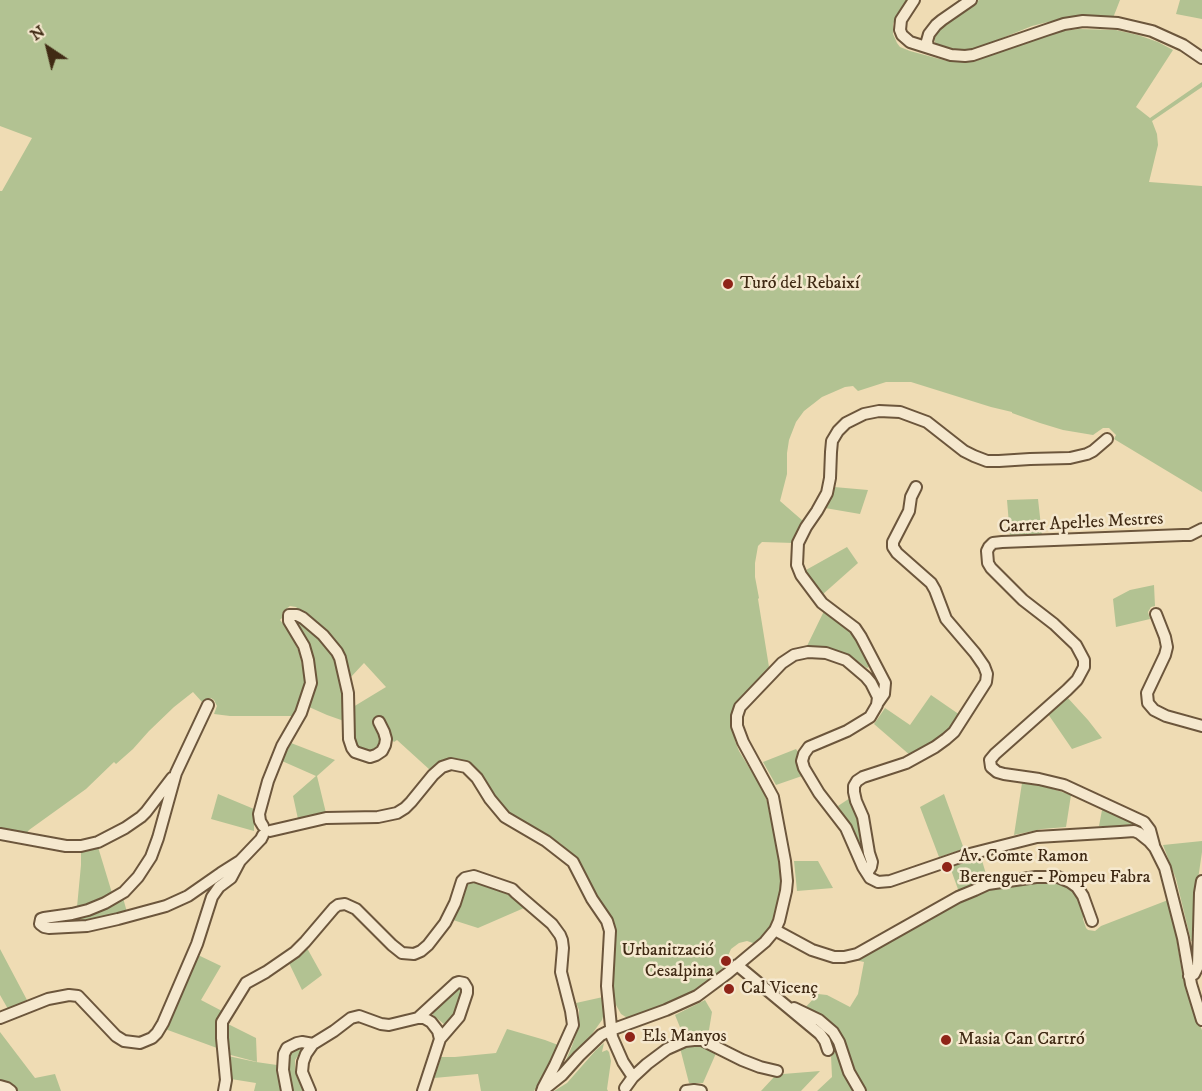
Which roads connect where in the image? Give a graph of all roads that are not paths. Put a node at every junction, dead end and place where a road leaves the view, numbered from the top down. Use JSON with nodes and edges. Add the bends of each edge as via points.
{"nodes":[{"id":1,"x":914,"y":0,"type":"edge"},
{"id":2,"x":971,"y":0,"type":"edge"},
{"id":3,"x":928,"y":47,"type":"junction"},
{"id":4,"x":1202,"y":58,"type":"edge"},
{"id":5,"x":1107,"y":439,"type":"dead end"},
{"id":6,"x":916,"y":487,"type":"dead end"},
{"id":7,"x":1202,"y":529,"type":"edge"},
{"id":8,"x":1156,"y":614,"type":"dead end"},
{"id":9,"x":208,"y":705,"type":"dead end"},
{"id":10,"x":877,"y":705,"type":"junction"},
{"id":11,"x":379,"y":722,"type":"dead end"},
{"id":12,"x":1202,"y":726,"type":"edge"},
{"id":13,"x":176,"y":773,"type":"junction"},
{"id":14,"x":265,"y":831,"type":"junction"},
{"id":15,"x":0,"y":834,"type":"edge"},
{"id":16,"x":1155,"y":848,"type":"junction"},
{"id":17,"x":240,"y":861,"type":"junction"},
{"id":18,"x":867,"y":873,"type":"junction"},
{"id":19,"x":1202,"y":881,"type":"edge"},
{"id":20,"x":1092,"y":921,"type":"dead end"},
{"id":21,"x":775,"y":930,"type":"junction"},
{"id":22,"x":737,"y":966,"type":"junction"},
{"id":23,"x":1189,"y":976,"type":"junction"},
{"id":24,"x":786,"y":1005,"type":"junction"},
{"id":25,"x":0,"y":1018,"type":"edge"},
{"id":26,"x":418,"y":1018,"type":"junction"},
{"id":27,"x":1202,"y":1020,"type":"edge"},
{"id":28,"x":611,"y":1030,"type":"junction"},
{"id":29,"x":440,"y":1039,"type":"junction"},
{"id":30,"x":313,"y":1044,"type":"junction"},
{"id":31,"x":828,"y":1050,"type":"dead end"},
{"id":32,"x":777,"y":1071,"type":"dead end"},
{"id":33,"x":633,"y":1077,"type":"junction"},
{"id":34,"x":0,"y":1086,"type":"edge"},
{"id":35,"x":625,"y":1088,"type":"dead end"},
{"id":36,"x":10,"y":1091,"type":"edge"},
{"id":37,"x":224,"y":1091,"type":"edge"},
{"id":38,"x":287,"y":1091,"type":"edge"},
{"id":39,"x":310,"y":1091,"type":"edge"},
{"id":40,"x":423,"y":1091,"type":"edge"},
{"id":41,"x":542,"y":1091,"type":"edge"},
{"id":42,"x":686,"y":1091,"type":"edge"},
{"id":43,"x":701,"y":1091,"type":"edge"},
{"id":44,"x":860,"y":1091,"type":"edge"}],
"edges":[{"from":1,"to":3,"type":"street","via":[[901,20],[900,30],[910,42]]},
{"from":2,"to":3,"type":"street","via":[[936,25],[929,34]]},
{"from":3,"to":4,"type":"street","via":[[964,56],[1083,21],[1127,24],[1152,31]]},
{"from":5,"to":10,"type":"street","via":[[1093,451],[1070,458],[987,461],[964,451],[927,422],[900,411],[864,414],[838,431],[832,441],[827,493],[798,543],[797,565],[822,603],[861,636],[885,683]]},
{"from":6,"to":18,"type":"street","via":[[893,548],[931,583],[945,619],[984,666],[986,682],[946,739],[906,763],[863,777],[854,786],[872,862]]},
{"from":7,"to":16,"type":"street","name":"Carrer Apel·les Mestres","via":[[1183,536],[1002,542],[993,543],[987,551],[991,568],[1076,645],[1084,660],[1077,680],[994,754],[991,767],[1004,774],[1064,786],[1144,822]]},
{"from":8,"to":12,"type":"street","via":[[1167,646],[1147,693],[1148,703],[1166,716]]},
{"from":9,"to":13,"type":"street"},
{"from":10,"to":18,"type":"street","via":[[864,721],[809,747],[802,761],[819,793],[846,828]]},
{"from":10,"to":21,"type":"street","via":[[878,696],[871,683],[854,666],[833,655],[808,652],[782,663],[740,707],[739,734],[773,797],[785,861],[786,891]]},
{"from":11,"to":14,"type":"street","via":[[386,739],[382,751],[370,756],[356,752],[349,740],[348,693],[340,658],[312,626],[297,615],[289,615],[306,653],[311,683],[268,781],[259,814]]},
{"from":13,"to":15,"type":"street","via":[[146,813],[98,842],[66,846]]},
{"from":13,"to":17,"type":"street","via":[[159,838],[151,857],[128,888],[96,907],[44,918],[40,924],[49,928],[87,926],[166,906]]},
{"from":14,"to":17,"type":"street"},
{"from":14,"to":28,"type":"street","via":[[326,818],[397,813],[442,767],[466,767],[505,817],[558,850],[578,868],[609,926],[607,986]]},
{"from":16,"to":18,"type":"street","via":[[1134,831],[1048,835],[966,855],[890,881],[878,882]]},
{"from":16,"to":23,"type":"street","via":[[1173,896]]},
{"from":17,"to":25,"type":"street","via":[[235,873],[212,897],[197,944],[163,1023],[152,1038],[140,1043],[124,1041],[78,996],[48,999]]},
{"from":19,"to":23,"type":"street","via":[[1198,966]]},
{"from":20,"to":21,"type":"street","via":[[1077,887],[1058,877],[1036,877],[988,884],[857,954],[844,957],[812,950]]},
{"from":21,"to":22,"type":"street"},
{"from":22,"to":24,"type":"street"},
{"from":22,"to":28,"type":"street","via":[[691,999]]},
{"from":23,"to":27,"type":"street"},
{"from":24,"to":31,"type":"street","via":[[820,1034]]},
{"from":24,"to":44,"type":"street","via":[[819,1020],[833,1032]]},
{"from":26,"to":29,"type":"street","via":[[432,1022]]},
{"from":26,"to":29,"type":"street","via":[[456,983],[464,983],[467,993],[459,1017]]},
{"from":26,"to":30,"type":"street","via":[[389,1025],[354,1016]]},
{"from":28,"to":33,"type":"street","via":[[617,1052]]},
{"from":28,"to":41,"type":"street"},
{"from":29,"to":40,"type":"street"},
{"from":30,"to":38,"type":"street","via":[[297,1043],[284,1054]]},
{"from":30,"to":39,"type":"street","via":[[302,1066]]},
{"from":32,"to":33,"type":"street","via":[[742,1060],[702,1040],[685,1041],[667,1049]]},
{"from":33,"to":35,"type":"street"},
{"from":34,"to":36,"type":"street"},
{"from":37,"to":41,"type":"street","via":[[222,1022],[246,983],[295,952],[333,908],[351,906],[397,950],[414,954],[436,936],[450,914],[462,881],[474,876],[512,890],[552,924],[562,940],[561,972],[573,1025]]},
{"from":42,"to":43,"type":"street"}]}
